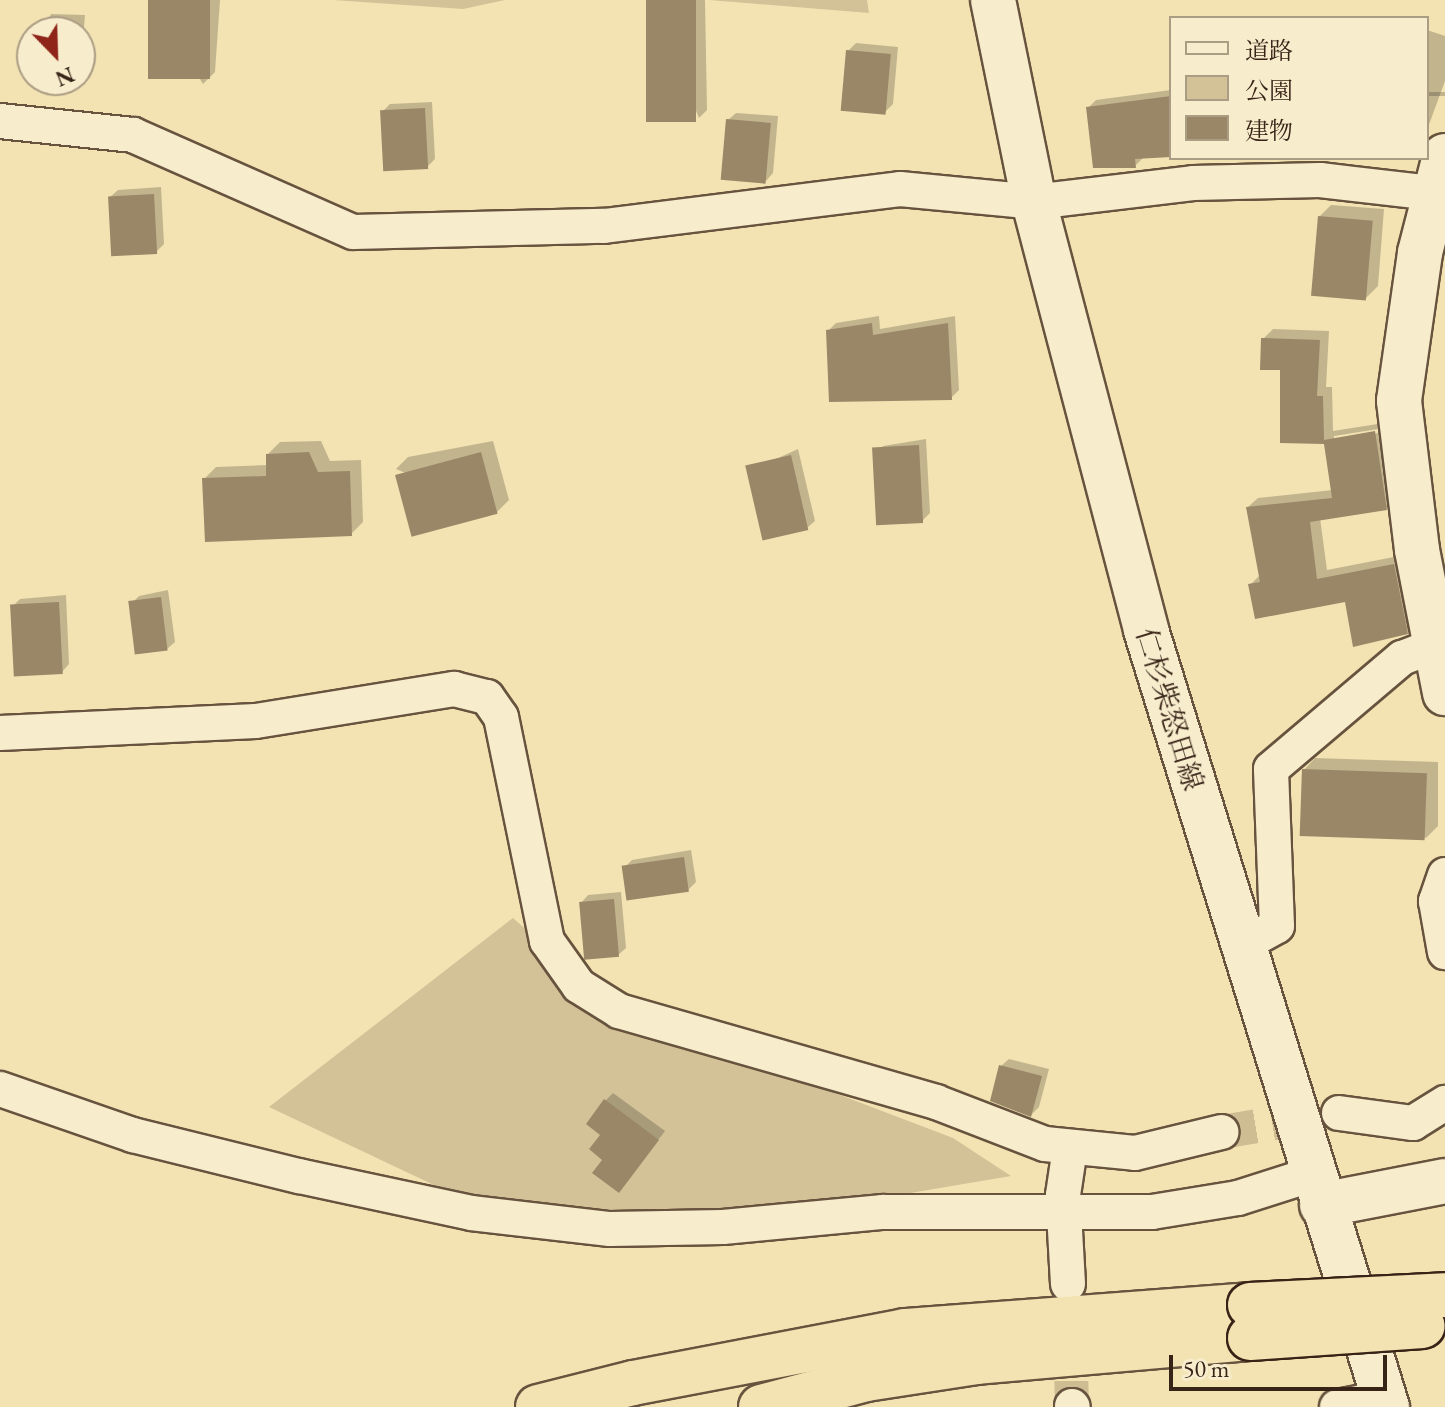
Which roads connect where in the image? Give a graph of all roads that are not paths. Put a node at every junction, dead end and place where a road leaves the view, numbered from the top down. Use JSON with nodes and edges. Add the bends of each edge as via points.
{"nodes":[{"id":1,"x":996,"y":13,"type":"edge"},
{"id":2,"x":0,"y":121,"type":"edge"},
{"id":3,"x":1439,"y":174,"type":"edge"},
{"id":4,"x":1034,"y":202,"type":"junction"},
{"id":5,"x":1432,"y":255,"type":"edge"},
{"id":6,"x":1438,"y":644,"type":"junction"},
{"id":7,"x":1445,"y":693,"type":"edge"},
{"id":8,"x":0,"y":733,"type":"edge"},
{"id":9,"x":1445,"y":875,"type":"edge"},
{"id":10,"x":1241,"y":946,"type":"junction"},
{"id":11,"x":1445,"y":952,"type":"edge"},
{"id":12,"x":0,"y":1089,"type":"edge"},
{"id":13,"x":1445,"y":1103,"type":"edge"},
{"id":14,"x":1339,"y":1113,"type":"tunnel mouth"},
{"id":15,"x":1222,"y":1132,"type":"tunnel mouth"},
{"id":16,"x":1070,"y":1148,"type":"junction"},
{"id":17,"x":1445,"y":1181,"type":"edge"},
{"id":18,"x":1317,"y":1190,"type":"junction"},
{"id":19,"x":1063,"y":1213,"type":"junction"},
{"id":20,"x":1068,"y":1284,"type":"dead end"},
{"id":21,"x":1445,"y":1295,"type":"edge"},
{"id":22,"x":1250,"y":1321,"type":"junction"},
{"id":23,"x":1445,"y":1324,"type":"edge"},
{"id":24,"x":1385,"y":1402,"type":"edge"},
{"id":25,"x":538,"y":1407,"type":"edge"},
{"id":26,"x":761,"y":1407,"type":"edge"},
{"id":27,"x":1337,"y":1407,"type":"edge"}],
"edges":[{"from":1,"to":4,"type":"main road","name":"仁杉柴怒田線"},
{"from":2,"to":4,"type":"street","via":[[133,135],[353,232],[604,226],[900,189]]},
{"from":3,"to":4,"type":"street","via":[[1193,183]]},
{"from":3,"to":5,"type":"main road"},
{"from":4,"to":10,"type":"main road","name":"仁杉柴怒田線","via":[[1146,630]]},
{"from":5,"to":6,"type":"main road","via":[[1399,401],[1417,550]]},
{"from":6,"to":7,"type":"main road"},
{"from":6,"to":10,"type":"street","via":[[1402,658],[1271,769],[1277,926]]},
{"from":8,"to":16,"type":"street","via":[[256,721],[454,689],[487,697],[501,717],[547,941],[579,986],[619,1011],[936,1102],[1045,1144]]},
{"from":9,"to":11,"type":"street","via":[[1436,901]]},
{"from":10,"to":18,"type":"main road","name":"仁杉柴怒田線"},
{"from":12,"to":19,"type":"street","via":[[133,1135],[299,1176],[546,1223],[651,1230],[883,1212]]},
{"from":13,"to":14,"type":"street","via":[[1413,1123]]},
{"from":15,"to":16,"type":"street","via":[[1135,1153]]},
{"from":16,"to":19,"type":"street"},
{"from":17,"to":18,"type":"main road"},
{"from":18,"to":19,"type":"street","via":[[1183,1208]]},
{"from":18,"to":24,"type":"main road","name":"仁杉柴怒田線"},
{"from":19,"to":20,"type":"street"},
{"from":21,"to":22,"type":"highway","bridge":true},
{"from":22,"to":23,"type":"highway","bridge":true},
{"from":22,"to":25,"type":"highway","via":[[905,1331],[664,1376]]},
{"from":22,"to":26,"type":"highway","via":[[866,1379]]},
{"from":24,"to":27,"type":"street"}]}
